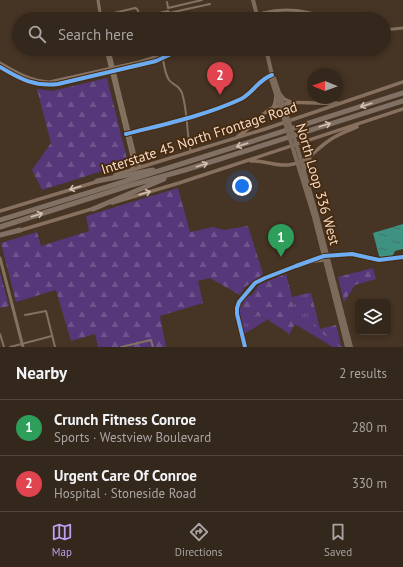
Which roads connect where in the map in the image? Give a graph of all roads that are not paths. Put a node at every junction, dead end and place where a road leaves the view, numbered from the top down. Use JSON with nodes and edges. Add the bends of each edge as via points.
{"nodes":[{"id":1,"x":98,"y":0,"type":"edge"},
{"id":2,"x":202,"y":0,"type":"edge"},
{"id":3,"x":253,"y":0,"type":"edge"},
{"id":4,"x":167,"y":2,"type":"dead end"},
{"id":5,"x":210,"y":4,"type":"dead end"},
{"id":6,"x":168,"y":10,"type":"junction"},
{"id":7,"x":100,"y":12,"type":"edge"},
{"id":8,"x":118,"y":12,"type":"edge"},
{"id":9,"x":138,"y":12,"type":"edge"},
{"id":10,"x":160,"y":12,"type":"edge"},
{"id":11,"x":257,"y":12,"type":"edge"},
{"id":12,"x":271,"y":12,"type":"edge"},
{"id":13,"x":305,"y":12,"type":"edge"},
{"id":14,"x":403,"y":28,"type":"edge"},
{"id":15,"x":391,"y":29,"type":"edge"},
{"id":16,"x":109,"y":56,"type":"edge"},
{"id":17,"x":162,"y":56,"type":"joint"},
{"id":18,"x":268,"y":56,"type":"edge"},
{"id":19,"x":0,"y":63,"type":"edge"},
{"id":20,"x":0,"y":67,"type":"edge"},
{"id":21,"x":112,"y":69,"type":"junction"},
{"id":22,"x":272,"y":75,"type":"junction"},
{"id":23,"x":36,"y":82,"type":"junction"},
{"id":24,"x":403,"y":82,"type":"edge"},
{"id":25,"x":403,"y":93,"type":"edge"},
{"id":26,"x":278,"y":94,"type":"junction"},
{"id":27,"x":403,"y":101,"type":"edge"},
{"id":28,"x":292,"y":102,"type":"junction"},
{"id":29,"x":307,"y":103,"type":"edge"},
{"id":30,"x":342,"y":104,"type":"edge"},
{"id":31,"x":343,"y":104,"type":"edge"},
{"id":32,"x":282,"y":105,"type":"junction"},
{"id":33,"x":272,"y":108,"type":"junction"},
{"id":34,"x":403,"y":109,"type":"edge"},
{"id":35,"x":187,"y":118,"type":"junction"},
{"id":36,"x":370,"y":120,"type":"junction"},
{"id":37,"x":128,"y":134,"type":"junction"},
{"id":38,"x":232,"y":139,"type":"junction"},
{"id":39,"x":191,"y":152,"type":"junction"},
{"id":40,"x":312,"y":156,"type":"junction"},
{"id":41,"x":244,"y":161,"type":"junction"},
{"id":42,"x":299,"y":162,"type":"junction"},
{"id":43,"x":181,"y":164,"type":"junction"},
{"id":44,"x":273,"y":164,"type":"junction"},
{"id":45,"x":142,"y":167,"type":"junction"},
{"id":46,"x":131,"y":170,"type":"junction"},
{"id":47,"x":185,"y":170,"type":"junction"},
{"id":48,"x":302,"y":173,"type":"junction"},
{"id":49,"x":97,"y":181,"type":"junction"},
{"id":50,"x":93,"y":209,"type":"junction"},
{"id":51,"x":0,"y":211,"type":"edge"},
{"id":52,"x":0,"y":220,"type":"edge"},
{"id":53,"x":0,"y":227,"type":"edge"},
{"id":54,"x":20,"y":230,"type":"joint"},
{"id":55,"x":0,"y":236,"type":"edge"},
{"id":56,"x":403,"y":257,"type":"edge"},
{"id":57,"x":0,"y":258,"type":"edge"},
{"id":58,"x":325,"y":258,"type":"junction"},
{"id":59,"x":339,"y":310,"type":"junction"},
{"id":60,"x":24,"y":315,"type":"dead end"},
{"id":61,"x":0,"y":334,"type":"edge"},
{"id":62,"x":52,"y":336,"type":"junction"},
{"id":63,"x":22,"y":345,"type":"edge"},
{"id":64,"x":4,"y":347,"type":"edge"},
{"id":65,"x":10,"y":347,"type":"edge"},
{"id":66,"x":55,"y":347,"type":"edge"},
{"id":67,"x":121,"y":347,"type":"edge"},
{"id":68,"x":153,"y":347,"type":"edge"},
{"id":69,"x":245,"y":347,"type":"edge"},
{"id":70,"x":347,"y":347,"type":"edge"},
{"id":71,"x":351,"y":347,"type":"edge"}],
"edges":[{"from":1,"to":7,"type":"street"},
{"from":2,"to":6,"type":"street"},
{"from":3,"to":11,"type":"main road"},
{"from":4,"to":6,"type":"street"},
{"from":5,"to":6,"type":"street"},
{"from":6,"to":10,"type":"street"},
{"from":8,"to":9,"type":"street","via":[[135,8]]},
{"from":12,"to":13,"type":"street","via":[[287,9]]},
{"from":14,"to":15,"type":"street"},
{"from":16,"to":21,"type":"street"},
{"from":17,"to":21,"type":"street"},
{"from":17,"to":35,"type":"street","via":[[169,79],[181,91]]},
{"from":18,"to":22,"type":"main road","name":"North Loop 336 West"},
{"from":19,"to":23,"type":"street"},
{"from":20,"to":23,"type":"street","via":[[13,75]]},
{"from":21,"to":23,"type":"street","via":[[58,84]]},
{"from":21,"to":37,"type":"street"},
{"from":22,"to":26,"type":"main road","name":"North Loop 336 West","via":[[271,79]]},
{"from":22,"to":35,"type":"street","via":[[246,96]]},
{"from":24,"to":31,"type":"main road","name":"Interstate 45 North Frontage Road"},
{"from":25,"to":43,"type":"highway","one_way":true},
{"from":26,"to":28,"type":"main road"},
{"from":26,"to":32,"type":"main road","name":"North Loop 336 West"},
{"from":26,"to":33,"type":"main road"},
{"from":47,"to":27,"type":"highway","one_way":true},
{"from":28,"to":29,"type":"main road"},
{"from":28,"to":32,"type":"main road"},
{"from":30,"to":38,"type":"main road","name":"Interstate 45 North Frontage Road"},
{"from":32,"to":33,"type":"main road"},
{"from":32,"to":42,"type":"main road","name":"North Loop 336 West","bridge":true},
{"from":33,"to":38,"type":"main road"},
{"from":34,"to":36,"type":"main road"},
{"from":35,"to":37,"type":"street"},
{"from":35,"to":39,"type":"street"},
{"from":36,"to":40,"type":"main road","via":[[326,142]]},
{"from":36,"to":41,"type":"main road"},
{"from":37,"to":45,"type":"street","via":[[137,164]]},
{"from":37,"to":46,"type":"street","via":[[134,165]]},
{"from":38,"to":39,"type":"main road","name":"Interstate 45 North Frontage Road"},
{"from":39,"to":45,"type":"main road","name":"Interstate 45 North Frontage Road"},
{"from":40,"to":42,"type":"main road"},
{"from":40,"to":48,"type":"main road"},
{"from":41,"to":44,"type":"main road"},
{"from":50,"to":41,"type":"main road","one_way":true},
{"from":42,"to":44,"type":"main road","via":[[288,165]]},
{"from":42,"to":48,"type":"main road","name":"North Loop 336 West"},
{"from":43,"to":49,"type":"highway"},
{"from":43,"to":52,"type":"highway"},
{"from":44,"to":48,"type":"main road","via":[[279,167],[292,167]]},
{"from":45,"to":46,"type":"main road","name":"Interstate 45 North Frontage Road"},
{"from":46,"to":49,"type":"main road","name":"Interstate 45 North Frontage Road"},
{"from":47,"to":50,"type":"highway"},
{"from":53,"to":47,"type":"highway","one_way":true},
{"from":48,"to":58,"type":"main road","name":"North Loop 336 West"},
{"from":49,"to":51,"type":"main road","name":"Interstate 45 North Frontage Road","one_way":true},
{"from":50,"to":54,"type":"main road"},
{"from":54,"to":55,"type":"highway"},
{"from":56,"to":58,"type":"street","via":[[379,260],[346,254]]},
{"from":57,"to":63,"type":"street"},
{"from":58,"to":59,"type":"main road","name":"North Loop 336 West"},
{"from":58,"to":69,"type":"street","via":[[255,283],[237,308]]},
{"from":59,"to":70,"type":"main road","name":"North Loop 336 West"},
{"from":59,"to":71,"type":"main road","name":"North Loop 336 West"},
{"from":60,"to":62,"type":"street","via":[[46,311]]},
{"from":61,"to":64,"type":"street"},
{"from":62,"to":63,"type":"street"},
{"from":62,"to":66,"type":"street"},
{"from":63,"to":65,"type":"street"},
{"from":67,"to":68,"type":"street","via":[[151,340]]}]}
